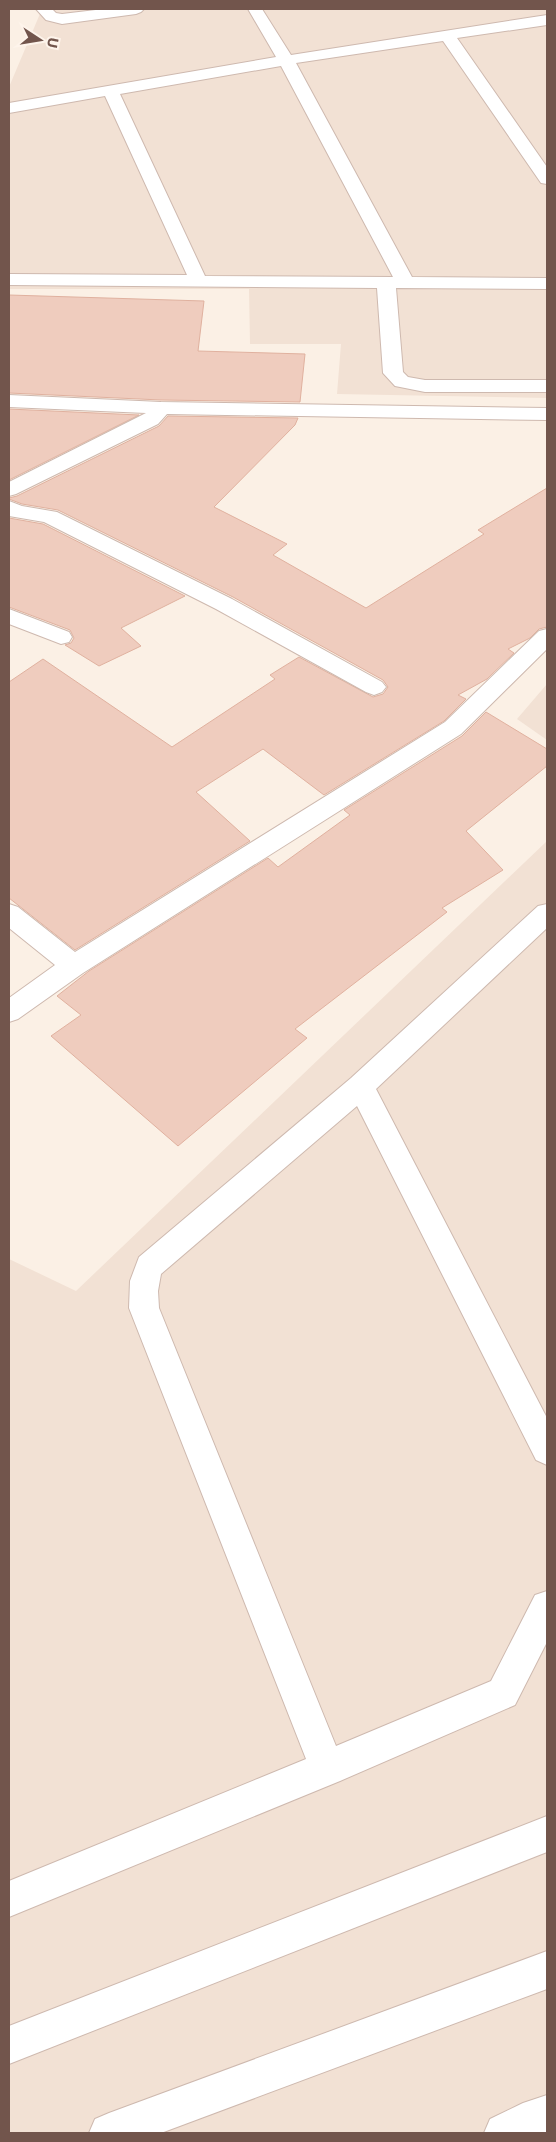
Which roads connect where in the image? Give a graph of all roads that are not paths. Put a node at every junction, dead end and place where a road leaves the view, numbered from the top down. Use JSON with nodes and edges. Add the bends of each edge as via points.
{"nodes":[{"id":1,"x":44,"y":9,"type":"edge"},
{"id":2,"x":136,"y":9,"type":"edge"},
{"id":3,"x":254,"y":9,"type":"edge"},
{"id":4,"x":547,"y":20,"type":"edge"},
{"id":5,"x":447,"y":35,"type":"junction"},
{"id":6,"x":286,"y":60,"type":"junction"},
{"id":7,"x":110,"y":90,"type":"junction"},
{"id":8,"x":9,"y":108,"type":"edge"},
{"id":9,"x":547,"y":180,"type":"edge"},
{"id":10,"x":9,"y":280,"type":"edge"},
{"id":11,"x":198,"y":280,"type":"junction"},
{"id":12,"x":386,"y":283,"type":"junction"},
{"id":13,"x":406,"y":283,"type":"junction"},
{"id":14,"x":547,"y":283,"type":"edge"},
{"id":15,"x":547,"y":386,"type":"edge"},
{"id":16,"x":9,"y":401,"type":"edge"},
{"id":17,"x":161,"y":408,"type":"junction"},
{"id":18,"x":547,"y":414,"type":"edge"},
{"id":19,"x":9,"y":490,"type":"edge"},
{"id":20,"x":9,"y":507,"type":"edge"},
{"id":21,"x":9,"y":616,"type":"edge"},
{"id":22,"x":61,"y":636,"type":"dead end"},
{"id":23,"x":547,"y":636,"type":"edge"},
{"id":24,"x":374,"y":687,"type":"dead end"},
{"id":25,"x":9,"y":914,"type":"edge"},
{"id":26,"x":546,"y":916,"type":"edge"},
{"id":27,"x":74,"y":966,"type":"junction"},
{"id":28,"x":9,"y":1012,"type":"edge"},
{"id":29,"x":361,"y":1086,"type":"junction"},
{"id":30,"x":547,"y":1450,"type":"edge"},
{"id":31,"x":547,"y":1607,"type":"edge"},
{"id":32,"x":327,"y":1768,"type":"junction"},
{"id":33,"x":547,"y":1834,"type":"edge"},
{"id":34,"x":9,"y":1899,"type":"edge"},
{"id":35,"x":547,"y":1970,"type":"edge"},
{"id":36,"x":9,"y":2045,"type":"edge"},
{"id":37,"x":547,"y":2114,"type":"edge"},
{"id":38,"x":109,"y":2133,"type":"edge"},
{"id":39,"x":504,"y":2133,"type":"edge"}],
"edges":[{"from":1,"to":2,"type":"street","via":[[50,17],[62,19]]},
{"from":3,"to":6,"type":"street"},
{"from":4,"to":5,"type":"street"},
{"from":5,"to":6,"type":"street"},
{"from":5,"to":9,"type":"street"},
{"from":6,"to":7,"type":"street"},
{"from":6,"to":13,"type":"street"},
{"from":7,"to":8,"type":"street"},
{"from":7,"to":11,"type":"street"},
{"from":10,"to":11,"type":"street"},
{"from":11,"to":12,"type":"street"},
{"from":12,"to":13,"type":"street"},
{"from":12,"to":15,"type":"street","via":[[393,373],[402,382],[424,386]]},
{"from":13,"to":14,"type":"street"},
{"from":16,"to":17,"type":"street"},
{"from":17,"to":18,"type":"street"},
{"from":17,"to":19,"type":"street","via":[[151,420]]},
{"from":20,"to":24,"type":"street","via":[[50,517],[224,604]]},
{"from":21,"to":22,"type":"street"},
{"from":23,"to":27,"type":"street","via":[[454,728]]},
{"from":25,"to":27,"type":"street"},
{"from":26,"to":29,"type":"street"},
{"from":27,"to":28,"type":"street"},
{"from":29,"to":30,"type":"street"},
{"from":29,"to":32,"type":"street","via":[[150,1266],[142,1294],[144,1308]]},
{"from":31,"to":32,"type":"street","via":[[502,1693]]},
{"from":32,"to":34,"type":"street"},
{"from":33,"to":36,"type":"street"},
{"from":35,"to":38,"type":"street"},
{"from":37,"to":39,"type":"street"}]}
